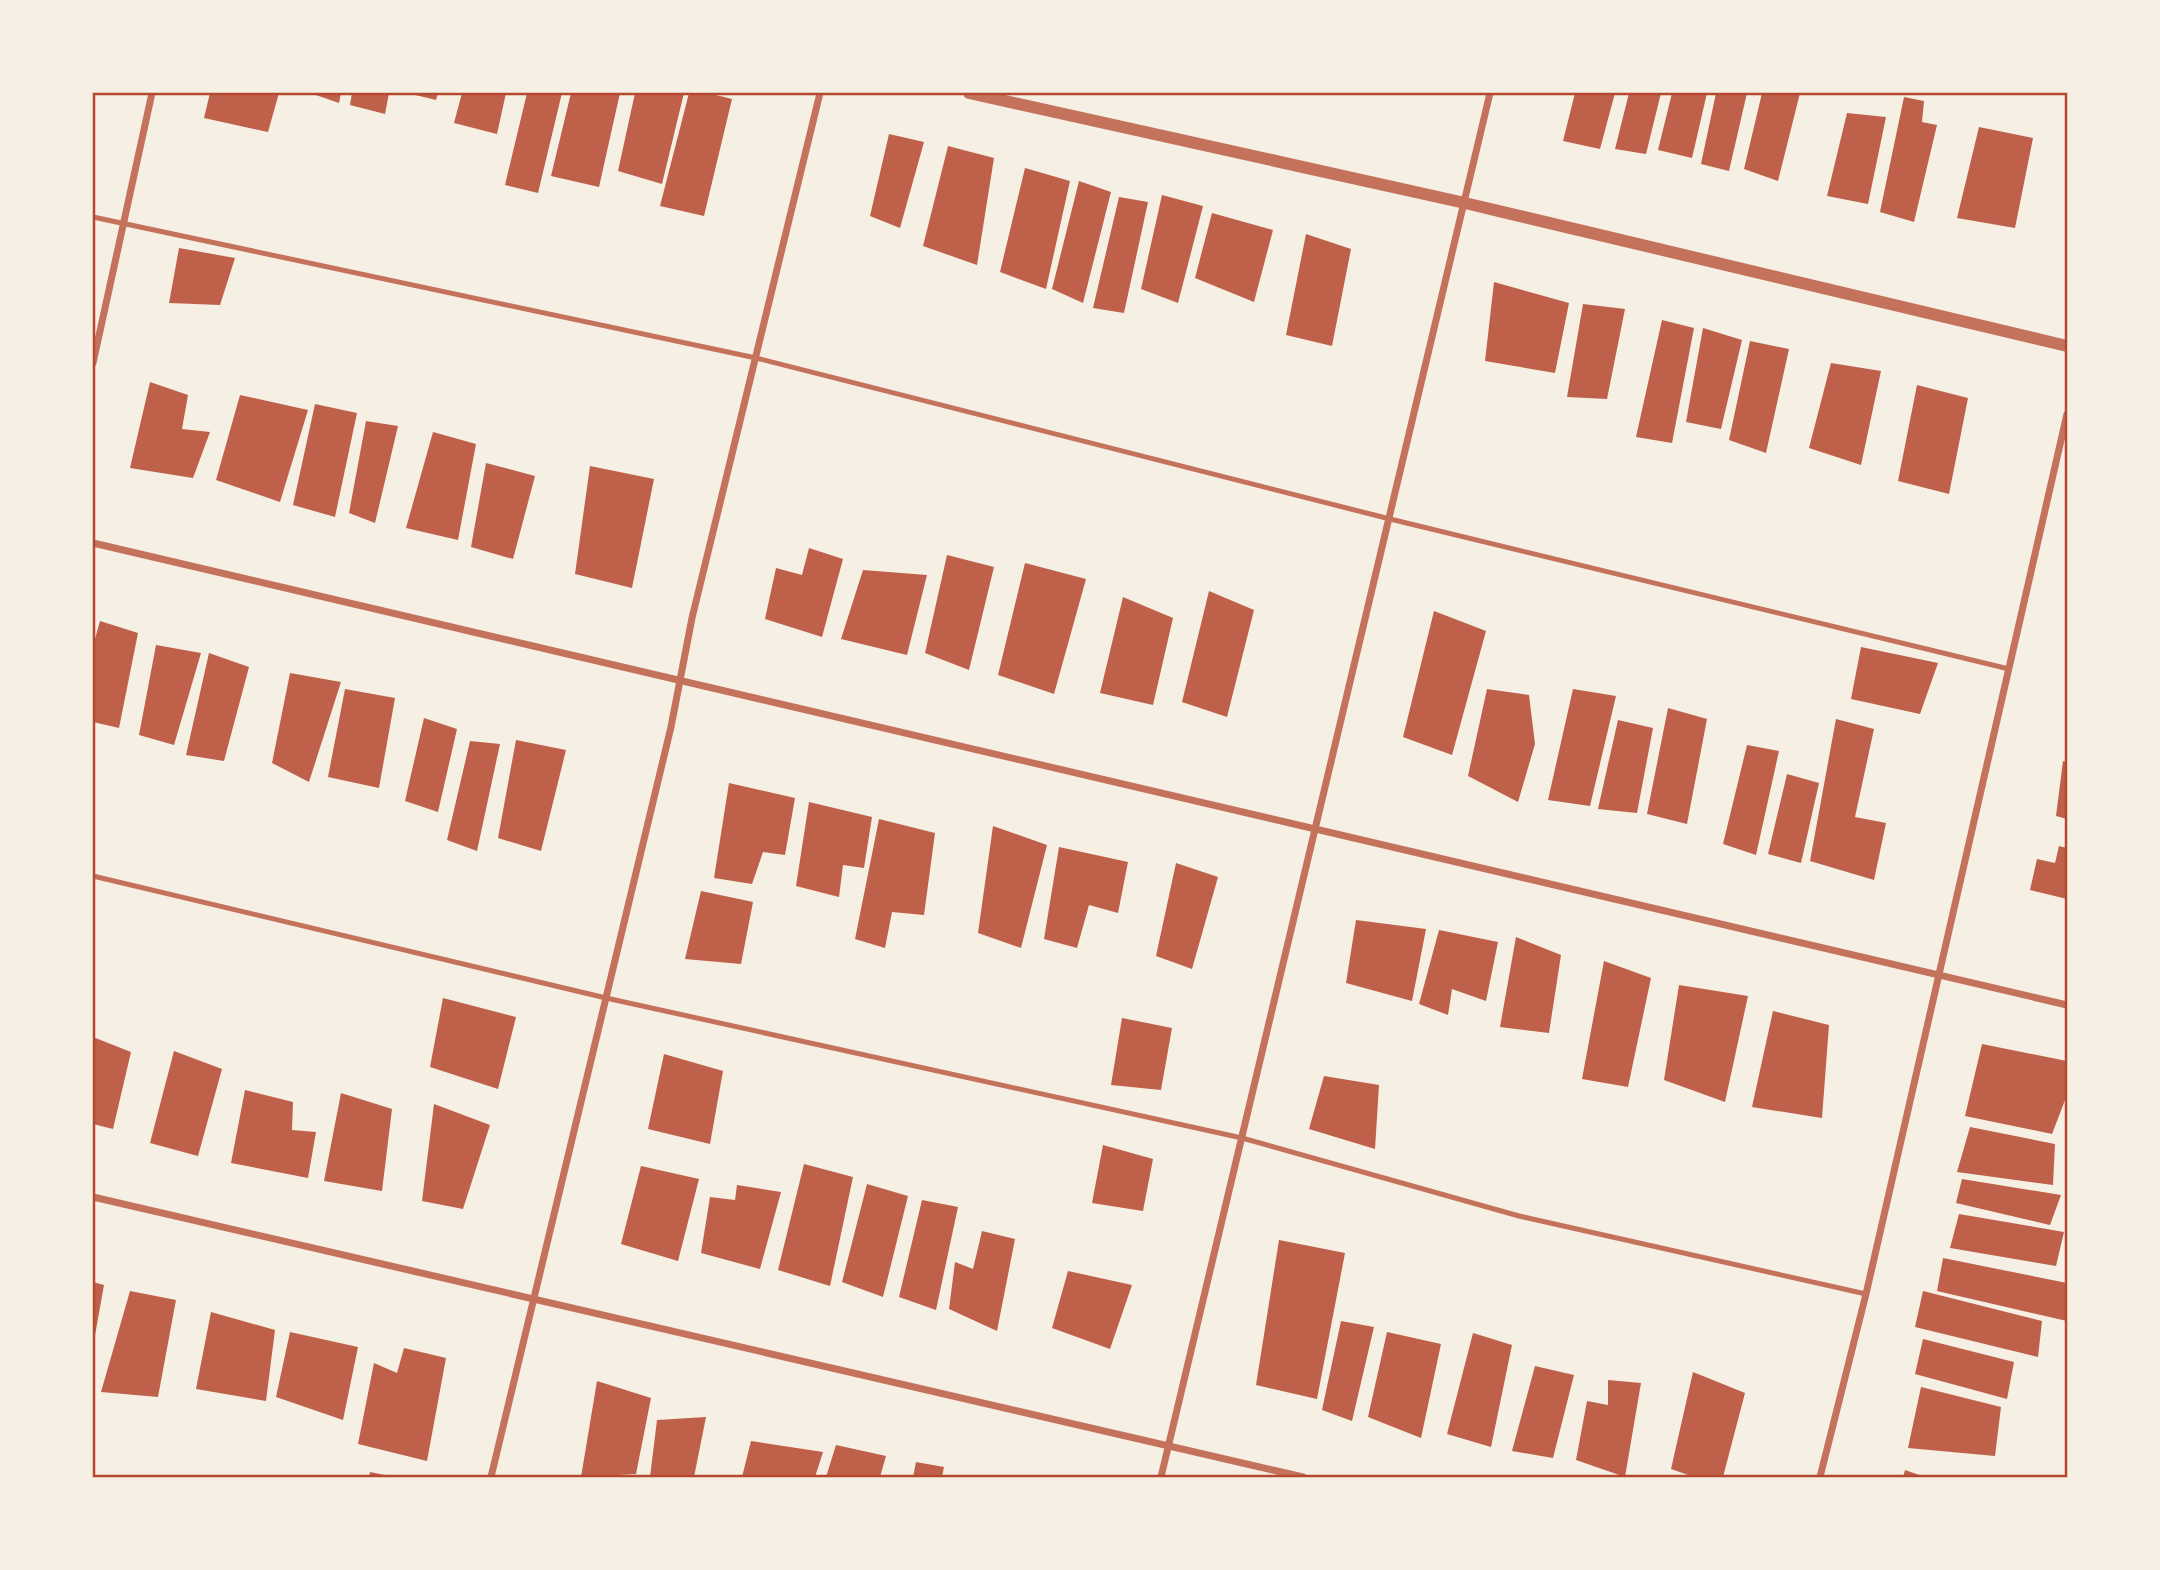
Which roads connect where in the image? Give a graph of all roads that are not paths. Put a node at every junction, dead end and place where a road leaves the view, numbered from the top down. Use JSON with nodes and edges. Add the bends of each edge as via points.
{"nodes":[{"id":1,"x":152,"y":93,"type":"edge"},
{"id":2,"x":820,"y":93,"type":"edge"},
{"id":3,"x":969,"y":93,"type":"edge"},
{"id":4,"x":1490,"y":93,"type":"edge"},
{"id":5,"x":1465,"y":203,"type":"junction"},
{"id":6,"x":93,"y":217,"type":"edge"},
{"id":7,"x":123,"y":224,"type":"junction"},
{"id":8,"x":2067,"y":346,"type":"edge"},
{"id":9,"x":756,"y":358,"type":"junction"},
{"id":10,"x":93,"y":363,"type":"edge"},
{"id":11,"x":2067,"y":414,"type":"edge"},
{"id":12,"x":1390,"y":519,"type":"junction"},
{"id":13,"x":93,"y":542,"type":"edge"},
{"id":14,"x":2010,"y":669,"type":"junction"},
{"id":15,"x":680,"y":680,"type":"junction"},
{"id":16,"x":1314,"y":828,"type":"junction"},
{"id":17,"x":93,"y":876,"type":"edge"},
{"id":18,"x":1940,"y":975,"type":"junction"},
{"id":19,"x":606,"y":998,"type":"junction"},
{"id":20,"x":2067,"y":1005,"type":"edge"},
{"id":21,"x":1242,"y":1138,"type":"junction"},
{"id":22,"x":93,"y":1197,"type":"edge"},
{"id":23,"x":1866,"y":1294,"type":"junction"},
{"id":24,"x":536,"y":1300,"type":"junction"},
{"id":25,"x":1169,"y":1447,"type":"junction"},
{"id":26,"x":491,"y":1477,"type":"edge"},
{"id":27,"x":1161,"y":1477,"type":"edge"},
{"id":28,"x":1303,"y":1477,"type":"edge"},
{"id":29,"x":1820,"y":1477,"type":"edge"}],
"edges":[{"from":1,"to":7,"type":"street"},
{"from":2,"to":9,"type":"street"},
{"from":3,"to":5,"type":"street"},
{"from":4,"to":5,"type":"street"},
{"from":5,"to":8,"type":"street"},
{"from":5,"to":12,"type":"street"},
{"from":6,"to":7,"type":"lane"},
{"from":7,"to":9,"type":"lane"},
{"from":7,"to":10,"type":"street"},
{"from":9,"to":12,"type":"lane"},
{"from":9,"to":15,"type":"street"},
{"from":11,"to":14,"type":"street"},
{"from":12,"to":14,"type":"lane"},
{"from":12,"to":16,"type":"street"},
{"from":13,"to":15,"type":"street"},
{"from":14,"to":18,"type":"street"},
{"from":15,"to":16,"type":"street"},
{"from":15,"to":19,"type":"street"},
{"from":16,"to":18,"type":"street"},
{"from":16,"to":21,"type":"street"},
{"from":17,"to":19,"type":"lane"},
{"from":18,"to":20,"type":"street"},
{"from":18,"to":23,"type":"street"},
{"from":19,"to":21,"type":"lane"},
{"from":19,"to":24,"type":"street"},
{"from":21,"to":23,"type":"lane","via":[[1518,1216]]},
{"from":21,"to":25,"type":"street"},
{"from":22,"to":24,"type":"street"},
{"from":23,"to":29,"type":"street"},
{"from":24,"to":25,"type":"street"},
{"from":24,"to":26,"type":"street"},
{"from":25,"to":27,"type":"street"},
{"from":25,"to":28,"type":"street"}]}
